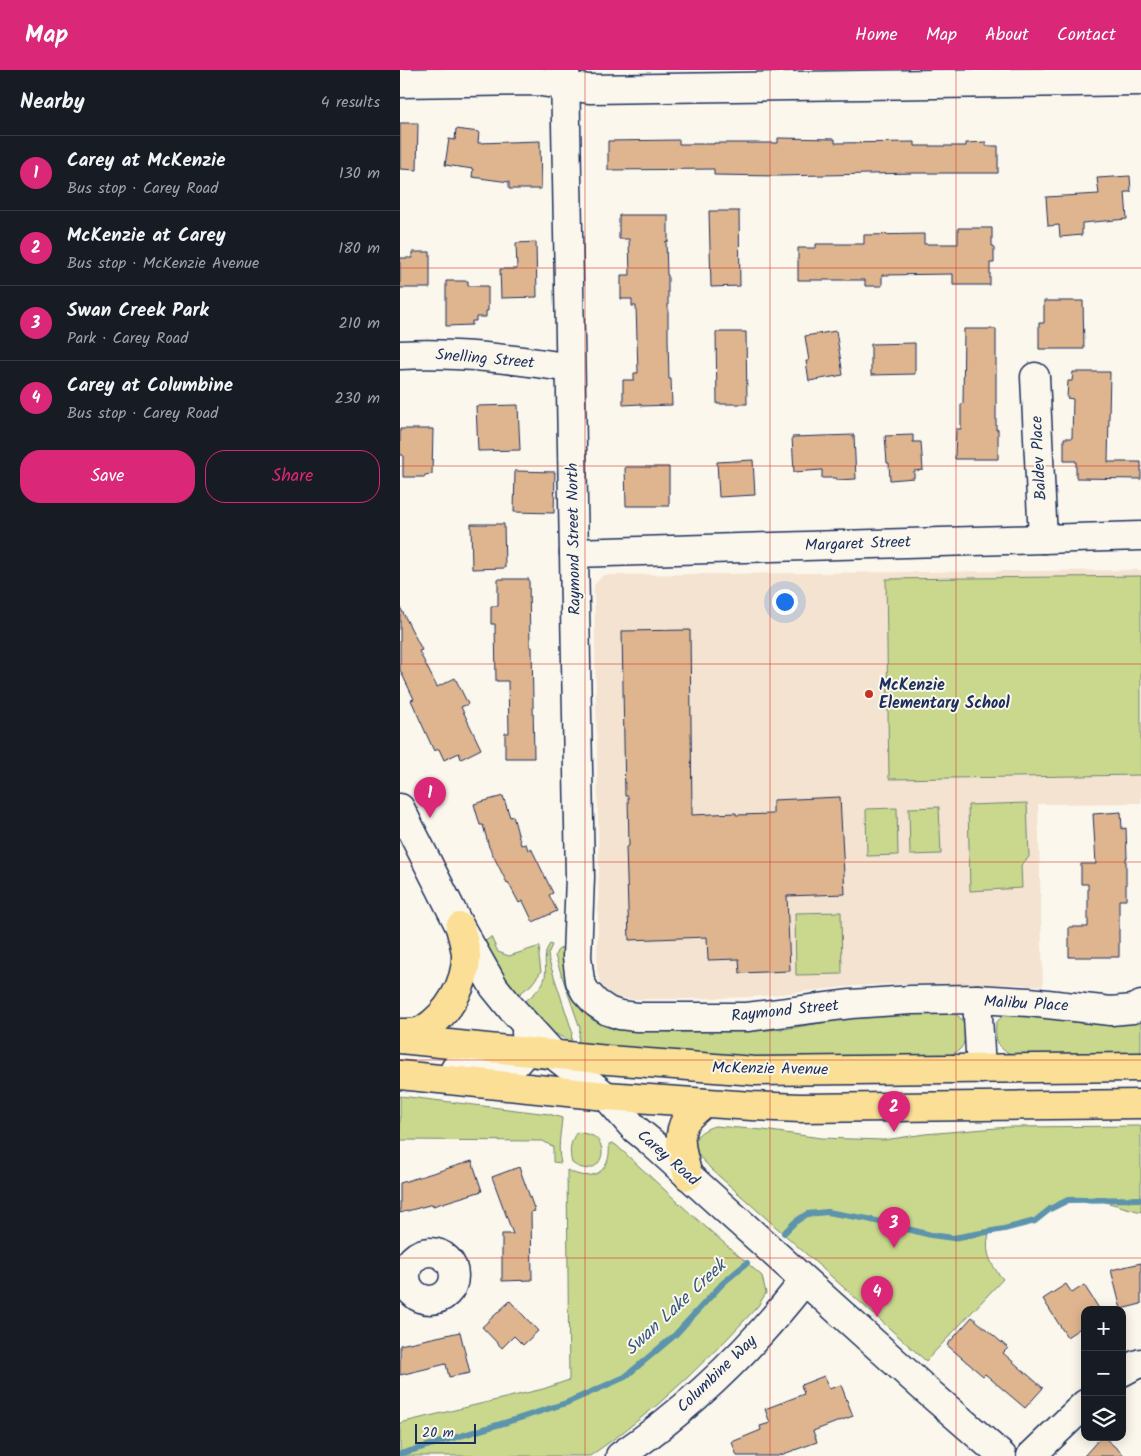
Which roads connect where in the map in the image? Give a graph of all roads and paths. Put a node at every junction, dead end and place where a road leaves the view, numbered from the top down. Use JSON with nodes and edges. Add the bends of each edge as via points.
{"nodes":[{"id":1,"x":565,"y":78,"type":"edge"},
{"id":2,"x":1141,"y":81,"type":"edge"},
{"id":3,"x":400,"y":83,"type":"edge"},
{"id":4,"x":400,"y":355,"type":"edge"},
{"id":5,"x":570,"y":368,"type":"junction"},
{"id":6,"x":1035,"y":377,"type":"dead end"},
{"id":7,"x":1141,"y":536,"type":"edge"},
{"id":8,"x":1043,"y":538,"type":"junction"},
{"id":9,"x":574,"y":553,"type":"junction"},
{"id":10,"x":400,"y":808,"type":"edge"},
{"id":11,"x":460,"y":927,"type":"junction"},
{"id":12,"x":978,"y":999,"type":"junction"},
{"id":13,"x":596,"y":1002,"type":"joint"},
{"id":14,"x":1141,"y":1005,"type":"edge"},
{"id":15,"x":523,"y":1021,"type":"junction"},
{"id":16,"x":400,"y":1033,"type":"edge"},
{"id":17,"x":400,"y":1038,"type":"edge"},
{"id":18,"x":524,"y":1052,"type":"junction"},
{"id":19,"x":554,"y":1055,"type":"junction"},
{"id":20,"x":1141,"y":1067,"type":"edge"},
{"id":21,"x":981,"y":1069,"type":"junction"},
{"id":22,"x":400,"y":1075,"type":"edge"},
{"id":23,"x":430,"y":1078,"type":"junction"},
{"id":24,"x":606,"y":1096,"type":"junction"},
{"id":25,"x":704,"y":1103,"type":"junction"},
{"id":26,"x":1141,"y":1104,"type":"edge"},
{"id":27,"x":688,"y":1176,"type":"junction"},
{"id":28,"x":804,"y":1281,"type":"junction"},
{"id":29,"x":1141,"y":1363,"type":"edge"},
{"id":30,"x":1126,"y":1370,"type":"edge"},
{"id":31,"x":1081,"y":1408,"type":"edge"},
{"id":32,"x":620,"y":1456,"type":"edge"},
{"id":33,"x":1002,"y":1456,"type":"edge"},
{"id":34,"x":1031,"y":1456,"type":"edge"}],
"edges":[{"from":1,"to":2,"type":"street","via":[[590,89]]},
{"from":1,"to":3,"type":"street"},
{"from":1,"to":5,"type":"street","name":"Raymond Street North"},
{"from":4,"to":5,"type":"street","name":"Snelling Street","via":[[474,356]]},
{"from":5,"to":9,"type":"street","name":"Raymond Street North"},
{"from":6,"to":8,"type":"street","name":"Baldev Place"},
{"from":7,"to":8,"type":"street","name":"Margaret Street"},
{"from":8,"to":9,"type":"street","name":"Margaret Street"},
{"from":9,"to":13,"type":"street","name":"Raymond Street North","via":[[580,877],[577,957],[580,981]]},
{"from":10,"to":11,"type":"street","name":"Carey Road"},
{"from":11,"to":15,"type":"street","name":"Carey Road","via":[[494,987]]},
{"from":11,"to":16,"type":"main road","via":[[466,954],[463,979],[453,999],[422,1031]]},
{"from":12,"to":13,"type":"street","name":"Raymond Street","via":[[851,1004],[747,1017],[637,1017],[608,1011]]},
{"from":12,"to":14,"type":"street","name":"Malibu Place","via":[[1111,1011]]},
{"from":12,"to":21,"type":"street","name":"Malibu Place"},
{"from":15,"to":18,"type":"street","via":[[526,1034]]},
{"from":15,"to":19,"type":"street","name":"Carey Road"},
{"from":17,"to":18,"type":"main road","name":"McKenzie Avenue"},
{"from":18,"to":19,"type":"main road","name":"McKenzie Avenue"},
{"from":18,"to":23,"type":"street","via":[[513,1066],[503,1070],[463,1068],[445,1070]]},
{"from":19,"to":21,"type":"main road","name":"McKenzie Avenue","via":[[755,1071]]},
{"from":19,"to":24,"type":"street","name":"Carey Road"},
{"from":20,"to":21,"type":"main road","name":"McKenzie Avenue"},
{"from":22,"to":23,"type":"main road"},
{"from":23,"to":24,"type":"main road"},
{"from":24,"to":25,"type":"main road"},
{"from":24,"to":27,"type":"street","name":"Carey Road","via":[[634,1128]]},
{"from":25,"to":26,"type":"main road","via":[[801,1108]]},
{"from":25,"to":27,"type":"main road","via":[[685,1121],[680,1143]]},
{"from":27,"to":28,"type":"street","name":"Carey Road"},
{"from":28,"to":32,"type":"street","name":"Columbine Way","via":[[772,1320],[706,1388],[662,1426]]},
{"from":28,"to":33,"type":"street","name":"Carey Road"},
{"from":29,"to":30,"type":"street"},
{"from":31,"to":34,"type":"street"}]}
